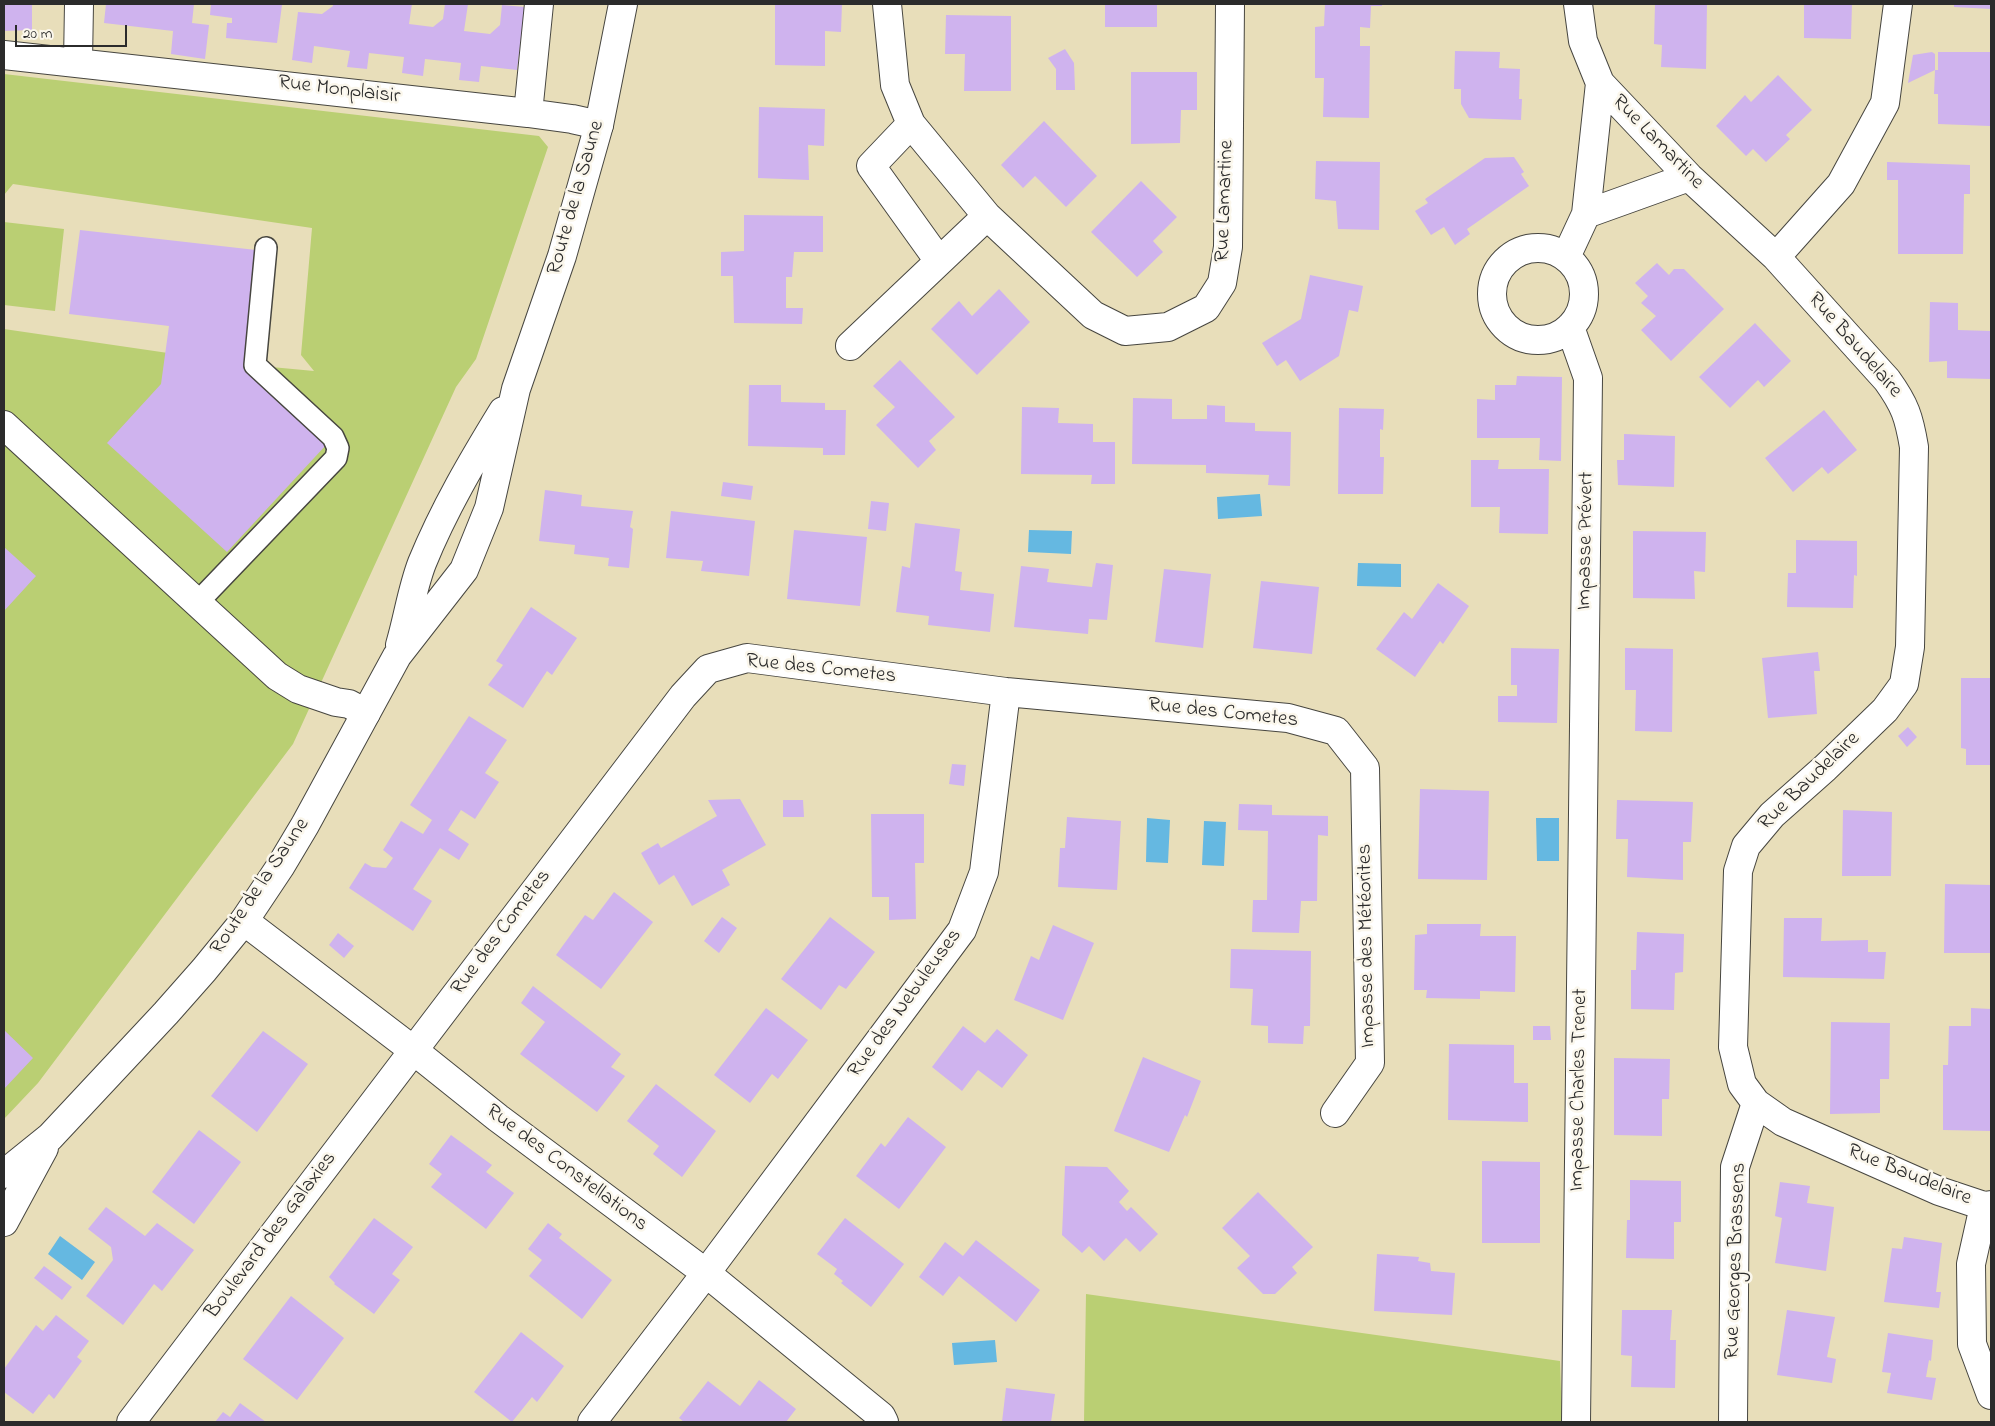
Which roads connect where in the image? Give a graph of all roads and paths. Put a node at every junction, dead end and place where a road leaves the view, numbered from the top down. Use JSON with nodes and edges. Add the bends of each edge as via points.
{"nodes":[{"id":1,"x":79,"y":4,"type":"edge"},
{"id":2,"x":539,"y":4,"type":"edge"},
{"id":3,"x":623,"y":4,"type":"edge"},
{"id":4,"x":887,"y":4,"type":"edge"},
{"id":5,"x":1230,"y":4,"type":"edge"},
{"id":6,"x":1578,"y":4,"type":"edge"},
{"id":7,"x":1898,"y":4,"type":"edge"},
{"id":8,"x":4,"y":55,"type":"edge"},
{"id":9,"x":78,"y":62,"type":"junction"},
{"id":10,"x":1600,"y":83,"type":"junction"},
{"id":11,"x":528,"y":113,"type":"junction"},
{"id":12,"x":911,"y":124,"type":"junction"},
{"id":13,"x":599,"y":125,"type":"junction"},
{"id":14,"x":1688,"y":177,"type":"junction"},
{"id":15,"x":1586,"y":214,"type":"junction"},
{"id":16,"x":987,"y":216,"type":"junction"},
{"id":17,"x":266,"y":248,"type":"dead end"},
{"id":18,"x":1566,"y":256,"type":"junction"},
{"id":19,"x":1776,"y":257,"type":"junction"},
{"id":20,"x":939,"y":261,"type":"junction"},
{"id":21,"x":1570,"y":327,"type":"junction"},
{"id":22,"x":850,"y":346,"type":"dead end"},
{"id":23,"x":516,"y":389,"type":"junction"},
{"id":24,"x":4,"y":425,"type":"edge"},
{"id":25,"x":197,"y":603,"type":"junction"},
{"id":26,"x":397,"y":656,"type":"junction"},
{"id":27,"x":1006,"y":692,"type":"junction"},
{"id":28,"x":366,"y":713,"type":"junction"},
{"id":29,"x":1584,"y":758,"type":"joint"},
{"id":30,"x":1365,"y":768,"type":"joint"},
{"id":31,"x":244,"y":921,"type":"junction"},
{"id":32,"x":413,"y":1050,"type":"junction"},
{"id":33,"x":1756,"y":1103,"type":"junction"},
{"id":34,"x":1335,"y":1113,"type":"dead end"},
{"id":35,"x":50,"y":1137,"type":"junction"},
{"id":36,"x":4,"y":1174,"type":"edge"},
{"id":37,"x":1988,"y":1206,"type":"edge"},
{"id":38,"x":4,"y":1222,"type":"edge"},
{"id":39,"x":706,"y":1273,"type":"junction"},
{"id":40,"x":1991,"y":1395,"type":"edge"},
{"id":41,"x":131,"y":1422,"type":"edge"},
{"id":42,"x":592,"y":1422,"type":"edge"},
{"id":43,"x":884,"y":1422,"type":"edge"},
{"id":44,"x":1576,"y":1422,"type":"edge"},
{"id":45,"x":1733,"y":1422,"type":"edge"}],
"edges":[{"from":1,"to":9,"type":"street"},
{"from":2,"to":11,"type":"street"},
{"from":3,"to":13,"type":"street","name":"Route de la Saune"},
{"from":4,"to":12,"type":"street","name":"Rue Lamartine","via":[[895,85]]},
{"from":5,"to":16,"type":"street","name":"Rue Lamartine","via":[[1228,247],[1222,282],[1206,308],[1168,326],[1126,331],[1093,315]]},
{"from":6,"to":10,"type":"street","name":"Rue Lamartine","via":[[1583,41]]},
{"from":7,"to":19,"type":"street","via":[[1885,103],[1841,184]]},
{"from":8,"to":9,"type":"street","name":"Rue Monplaisir"},
{"from":9,"to":11,"type":"street","name":"Rue Monplaisir"},
{"from":10,"to":14,"type":"street","name":"Rue Lamartine"},
{"from":10,"to":15,"type":"street"},
{"from":11,"to":13,"type":"street","name":"Rue Monplaisir"},
{"from":12,"to":16,"type":"street","name":"Rue Lamartine"},
{"from":12,"to":20,"type":"street","via":[[872,166]]},
{"from":13,"to":23,"type":"street","name":"Route de la Saune","via":[[562,256]]},
{"from":14,"to":15,"type":"street"},
{"from":14,"to":19,"type":"street","name":"Rue Lamartine"},
{"from":15,"to":18,"type":"street"},
{"from":16,"to":20,"type":"street"},
{"from":17,"to":25,"type":"lane","via":[[255,365],[333,437],[338,448],[336,458]]},
{"from":18,"to":21,"type":"street","via":[[1583,283],[1584,298]]},
{"from":18,"to":21,"type":"street","via":[[1551,249],[1535,248],[1520,252],[1506,260],[1496,273],[1492,289],[1500,319],[1511,331],[1525,338],[1542,340],[1557,336]]},
{"from":19,"to":33,"type":"street","name":"Rue Baudelaire","via":[[1887,380],[1902,401],[1909,419],[1914,447],[1911,618],[1904,684],[1885,710],[1772,815],[1746,846],[1738,871],[1733,1047],[1742,1084]]},
{"from":20,"to":22,"type":"street"},
{"from":21,"to":29,"type":"street","name":"Impasse Prévert","via":[[1588,378]]},
{"from":23,"to":26,"type":"street","name":"Route de la Saune","via":[[455,490],[438,527],[422,565]]},
{"from":23,"to":26,"type":"street","name":"Route de la Saune","via":[[490,508],[464,570]]},
{"from":24,"to":25,"type":"street"},
{"from":25,"to":28,"type":"street","via":[[277,676],[298,688],[349,704]]},
{"from":26,"to":28,"type":"street","name":"Route de la Saune"},
{"from":27,"to":30,"type":"street","name":"Rue des Cometes","via":[[1288,718],[1336,731]]},
{"from":27,"to":32,"type":"street","name":"Rue des Cometes","via":[[747,658],[708,669],[683,696]]},
{"from":27,"to":39,"type":"street","name":"Rue des Nebuleuses","via":[[984,872],[962,930]]},
{"from":28,"to":31,"type":"street","name":"Route de la Saune","via":[[295,842]]},
{"from":29,"to":44,"type":"street","name":"Impasse Charles Trenet"},
{"from":30,"to":34,"type":"street","name":"Impasse des Météorites","via":[[1370,1062]]},
{"from":31,"to":32,"type":"street","name":"Rue des Constellations"},
{"from":31,"to":35,"type":"street","name":"Route de la Saune","via":[[185,992]]},
{"from":32,"to":39,"type":"street","name":"Rue des Constellations","via":[[498,1118]]},
{"from":32,"to":41,"type":"street","name":"Boulevard des Galaxies"},
{"from":33,"to":37,"type":"street","name":"Rue Baudelaire","via":[[1783,1122],[1940,1191]]},
{"from":33,"to":45,"type":"street","name":"Rue Georges Brassens","via":[[1735,1167]]},
{"from":35,"to":36,"type":"street","name":"Route de la Saune"},
{"from":35,"to":38,"type":"street","name":"Route de la Saune"},
{"from":37,"to":40,"type":"street","via":[[1971,1264],[1972,1344]]},
{"from":39,"to":42,"type":"street","name":"Rue des Nebuleuses"},
{"from":39,"to":43,"type":"street","name":"Rue des Constellations","via":[[881,1416]]}]}
